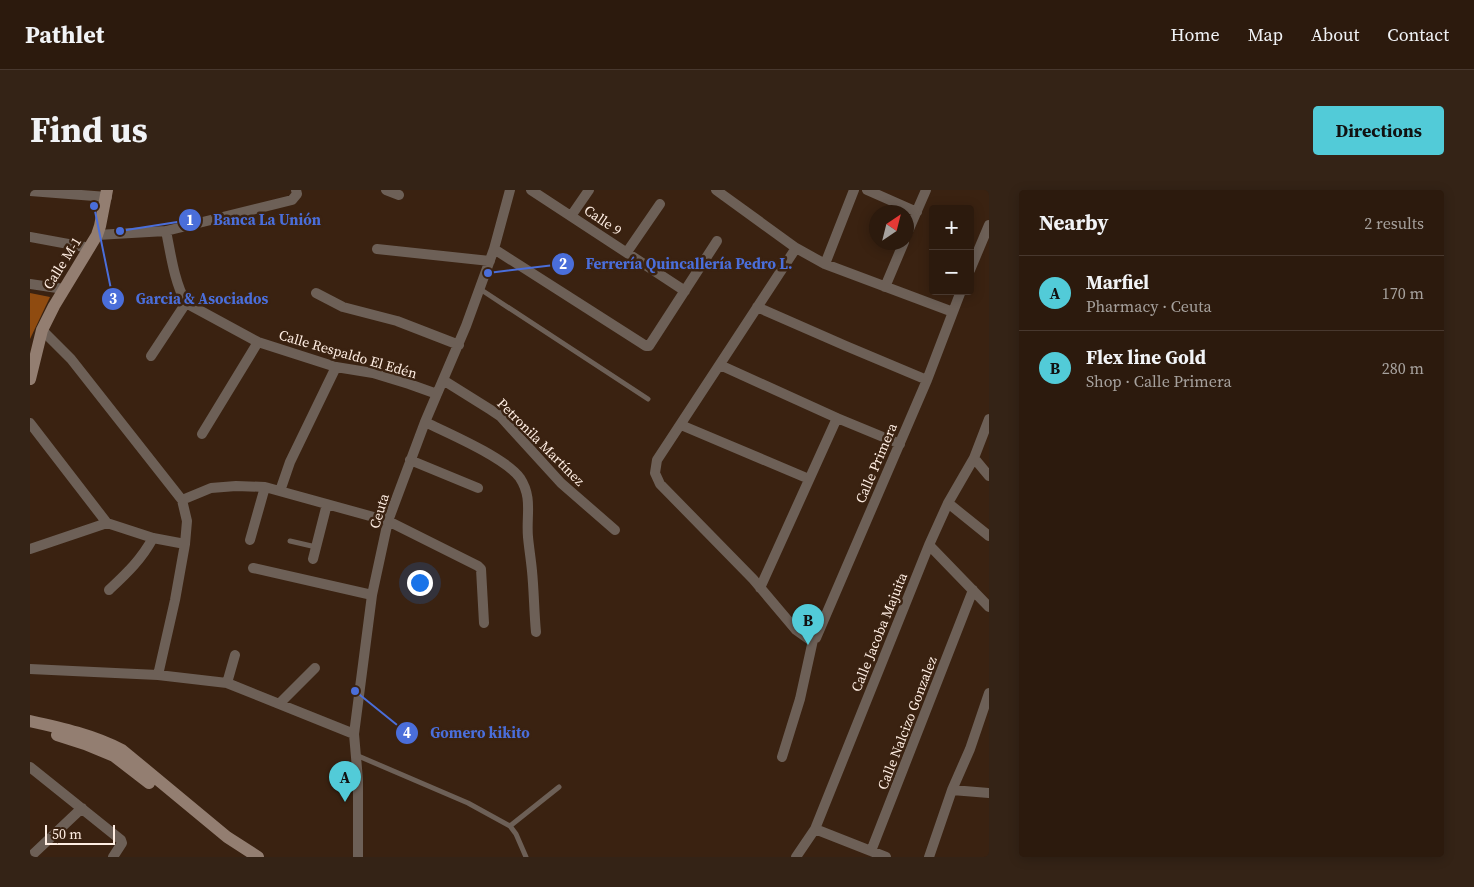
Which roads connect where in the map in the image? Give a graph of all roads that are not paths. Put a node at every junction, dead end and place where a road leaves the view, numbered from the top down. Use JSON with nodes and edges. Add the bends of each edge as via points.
{"nodes":[{"id":1,"x":296,"y":190,"type":"edge"},
{"id":2,"x":386,"y":190,"type":"edge"},
{"id":3,"x":510,"y":190,"type":"edge"},
{"id":4,"x":531,"y":190,"type":"edge"},
{"id":5,"x":589,"y":190,"type":"edge"},
{"id":6,"x":716,"y":190,"type":"edge"},
{"id":7,"x":854,"y":190,"type":"edge"},
{"id":8,"x":867,"y":190,"type":"edge"},
{"id":9,"x":926,"y":190,"type":"edge"},
{"id":10,"x":30,"y":192,"type":"edge"},
{"id":11,"x":107,"y":194,"type":"edge"},
{"id":12,"x":399,"y":195,"type":"dead end"},
{"id":13,"x":660,"y":204,"type":"dead end"},
{"id":14,"x":916,"y":212,"type":"junction"},
{"id":15,"x":571,"y":216,"type":"junction"},
{"id":16,"x":914,"y":217,"type":"edge"},
{"id":17,"x":989,"y":225,"type":"edge"},
{"id":18,"x":166,"y":232,"type":"junction"},
{"id":19,"x":97,"y":235,"type":"junction"},
{"id":20,"x":30,"y":237,"type":"edge"},
{"id":21,"x":717,"y":241,"type":"dead end"},
{"id":22,"x":90,"y":248,"type":"junction"},
{"id":23,"x":796,"y":248,"type":"junction"},
{"id":24,"x":378,"y":249,"type":"dead end"},
{"id":25,"x":494,"y":249,"type":"junction"},
{"id":26,"x":901,"y":250,"type":"edge"},
{"id":27,"x":626,"y":252,"type":"junction"},
{"id":28,"x":490,"y":261,"type":"junction"},
{"id":29,"x":974,"y":261,"type":"edge"},
{"id":30,"x":825,"y":264,"type":"junction"},
{"id":31,"x":30,"y":284,"type":"edge"},
{"id":32,"x":885,"y":286,"type":"junction"},
{"id":33,"x":64,"y":289,"type":"junction"},
{"id":34,"x":480,"y":289,"type":"junction"},
{"id":35,"x":685,"y":291,"type":"junction"},
{"id":36,"x":316,"y":293,"type":"dead end"},
{"id":37,"x":960,"y":295,"type":"edge"},
{"id":38,"x":186,"y":303,"type":"junction"},
{"id":39,"x":758,"y":307,"type":"junction"},
{"id":40,"x":953,"y":312,"type":"junction"},
{"id":41,"x":42,"y":330,"type":"junction"},
{"id":42,"x":258,"y":342,"type":"junction"},
{"id":43,"x":459,"y":345,"type":"junction"},
{"id":44,"x":33,"y":353,"type":"edge"},
{"id":45,"x":151,"y":356,"type":"dead end"},
{"id":46,"x":720,"y":365,"type":"junction"},
{"id":47,"x":336,"y":367,"type":"junction"},
{"id":48,"x":30,"y":379,"type":"edge"},
{"id":49,"x":443,"y":380,"type":"junction"},
{"id":50,"x":927,"y":380,"type":"junction"},
{"id":51,"x":437,"y":394,"type":"junction"},
{"id":52,"x":648,"y":399,"type":"dead end"},
{"id":53,"x":837,"y":418,"type":"junction"},
{"id":54,"x":989,"y":418,"type":"edge"},
{"id":55,"x":425,"y":422,"type":"junction"},
{"id":56,"x":30,"y":423,"type":"edge"},
{"id":57,"x":681,"y":425,"type":"junction"},
{"id":58,"x":202,"y":434,"type":"dead end"},
{"id":59,"x":900,"y":444,"type":"junction"},
{"id":60,"x":974,"y":458,"type":"junction"},
{"id":61,"x":410,"y":460,"type":"junction"},
{"id":62,"x":989,"y":476,"type":"edge"},
{"id":63,"x":809,"y":479,"type":"junction"},
{"id":64,"x":266,"y":488,"type":"junction"},
{"id":65,"x":478,"y":488,"type":"dead end"},
{"id":66,"x":280,"y":491,"type":"junction"},
{"id":67,"x":182,"y":500,"type":"junction"},
{"id":68,"x":948,"y":503,"type":"junction"},
{"id":69,"x":327,"y":504,"type":"junction"},
{"id":70,"x":388,"y":521,"type":"junction"},
{"id":71,"x":107,"y":523,"type":"junction"},
{"id":72,"x":615,"y":530,"type":"dead end"},
{"id":73,"x":989,"y":536,"type":"edge"},
{"id":74,"x":153,"y":538,"type":"junction"},
{"id":75,"x":250,"y":540,"type":"dead end"},
{"id":76,"x":290,"y":541,"type":"dead end"},
{"id":77,"x":185,"y":544,"type":"junction"},
{"id":78,"x":929,"y":545,"type":"junction"},
{"id":79,"x":316,"y":547,"type":"junction"},
{"id":80,"x":30,"y":550,"type":"edge"},
{"id":81,"x":313,"y":559,"type":"dead end"},
{"id":82,"x":253,"y":568,"type":"dead end"},
{"id":83,"x":760,"y":588,"type":"junction"},
{"id":84,"x":109,"y":590,"type":"dead end"},
{"id":85,"x":973,"y":590,"type":"junction"},
{"id":86,"x":372,"y":595,"type":"junction"},
{"id":87,"x":989,"y":607,"type":"edge"},
{"id":88,"x":484,"y":623,"type":"dead end"},
{"id":89,"x":536,"y":632,"type":"dead end"},
{"id":90,"x":812,"y":640,"type":"junction"},
{"id":91,"x":235,"y":655,"type":"dead end"},
{"id":92,"x":315,"y":668,"type":"dead end"},
{"id":93,"x":30,"y":669,"type":"edge"},
{"id":94,"x":158,"y":675,"type":"junction"},
{"id":95,"x":226,"y":684,"type":"junction"},
{"id":96,"x":989,"y":693,"type":"edge"},
{"id":97,"x":279,"y":704,"type":"junction"},
{"id":98,"x":30,"y":721,"type":"edge"},
{"id":99,"x":30,"y":730,"type":"edge"},
{"id":100,"x":354,"y":734,"type":"junction"},
{"id":101,"x":356,"y":755,"type":"junction"},
{"id":102,"x":782,"y":757,"type":"dead end"},
{"id":103,"x":30,"y":767,"type":"edge"},
{"id":104,"x":559,"y":787,"type":"dead end"},
{"id":105,"x":952,"y":790,"type":"junction"},
{"id":106,"x":989,"y":793,"type":"edge"},
{"id":107,"x":82,"y":808,"type":"junction"},
{"id":108,"x":510,"y":826,"type":"junction"},
{"id":109,"x":815,"y":829,"type":"junction"},
{"id":110,"x":871,"y":851,"type":"junction"},
{"id":111,"x":802,"y":855,"type":"edge"},
{"id":112,"x":30,"y":857,"type":"edge"},
{"id":113,"x":113,"y":857,"type":"edge"},
{"id":114,"x":242,"y":857,"type":"edge"},
{"id":115,"x":258,"y":857,"type":"edge"},
{"id":116,"x":358,"y":857,"type":"edge"},
{"id":117,"x":526,"y":857,"type":"edge"},
{"id":118,"x":886,"y":857,"type":"edge"},
{"id":119,"x":929,"y":857,"type":"edge"}],
"edges":[{"from":1,"to":18,"type":"street","via":[[292,200]]},
{"from":2,"to":12,"type":"street"},
{"from":3,"to":25,"type":"street","name":"Ceuta"},
{"from":4,"to":15,"type":"street","name":"Calle 9"},
{"from":5,"to":15,"type":"street"},
{"from":6,"to":23,"type":"street"},
{"from":7,"to":30,"type":"street"},
{"from":8,"to":14,"type":"street"},
{"from":9,"to":14,"type":"street"},
{"from":10,"to":11,"type":"street"},
{"from":11,"to":19,"type":"street","name":"Calle M-1"},
{"from":13,"to":27,"type":"street"},
{"from":14,"to":16,"type":"street"},
{"from":15,"to":27,"type":"street","name":"Calle 9"},
{"from":17,"to":29,"type":"street"},
{"from":18,"to":19,"type":"street"},
{"from":18,"to":38,"type":"street"},
{"from":19,"to":22,"type":"street","name":"Calle M-1"},
{"from":20,"to":22,"type":"street"},
{"from":21,"to":35,"type":"street"},
{"from":22,"to":33,"type":"street","name":"Calle M-1"},
{"from":23,"to":30,"type":"street"},
{"from":23,"to":39,"type":"street"},
{"from":24,"to":28,"type":"street"},
{"from":25,"to":28,"type":"street","name":"Ceuta"},
{"from":25,"to":35,"type":"street","via":[[646,346],[650,345]]},
{"from":26,"to":32,"type":"street"},
{"from":27,"to":35,"type":"street","name":"Calle 9"},
{"from":28,"to":34,"type":"street","name":"Ceuta"},
{"from":30,"to":32,"type":"street"},
{"from":31,"to":33,"type":"street"},
{"from":32,"to":40,"type":"street"},
{"from":33,"to":41,"type":"street","name":"Calle M-1"},
{"from":34,"to":43,"type":"street","name":"Ceuta"},
{"from":34,"to":52,"type":"lane"},
{"from":36,"to":43,"type":"street","via":[[343,307],[397,321]]},
{"from":37,"to":40,"type":"street","name":"Calle Primera"},
{"from":38,"to":42,"type":"street","name":"Calle Respaldo El Edén"},
{"from":38,"to":45,"type":"street"},
{"from":39,"to":46,"type":"street"},
{"from":39,"to":50,"type":"street"},
{"from":40,"to":50,"type":"street","name":"Calle Primera"},
{"from":41,"to":44,"type":"street","name":"Calle M-1"},
{"from":41,"to":67,"type":"street","via":[[71,359]]},
{"from":42,"to":47,"type":"street","name":"Calle Respaldo El Edén"},
{"from":42,"to":58,"type":"street"},
{"from":43,"to":49,"type":"street","name":"Ceuta"},
{"from":44,"to":48,"type":"street","name":"Calle M-1"},
{"from":46,"to":53,"type":"street"},
{"from":46,"to":57,"type":"street"},
{"from":47,"to":51,"type":"street","name":"Calle Respaldo El Edén","via":[[373,374]]},
{"from":47,"to":66,"type":"street","via":[[290,462]]},
{"from":49,"to":51,"type":"street","name":"Ceuta"},
{"from":49,"to":72,"type":"street","name":"Petronila Martínez","via":[[500,416],[561,483]]},
{"from":50,"to":59,"type":"street","name":"Calle Primera"},
{"from":51,"to":55,"type":"street","name":"Ceuta"},
{"from":53,"to":59,"type":"street"},
{"from":53,"to":63,"type":"street"},
{"from":54,"to":60,"type":"street","name":"Calle Jacoba Majuita"},
{"from":55,"to":61,"type":"street","name":"Ceuta"},
{"from":55,"to":89,"type":"street","via":[[500,461],[519,477],[524,486],[528,498]]},
{"from":56,"to":71,"type":"street"},
{"from":57,"to":63,"type":"street"},
{"from":57,"to":83,"type":"street","via":[[657,460],[655,473],[660,484]]},
{"from":59,"to":90,"type":"street","name":"Calle Primera","via":[[816,638]]},
{"from":60,"to":62,"type":"street"},
{"from":60,"to":68,"type":"street","name":"Calle Jacoba Majuita"},
{"from":61,"to":65,"type":"street"},
{"from":61,"to":70,"type":"street","name":"Ceuta"},
{"from":63,"to":83,"type":"street"},
{"from":64,"to":66,"type":"street"},
{"from":64,"to":67,"type":"street","via":[[211,488]]},
{"from":64,"to":75,"type":"street"},
{"from":66,"to":69,"type":"street"},
{"from":67,"to":77,"type":"street","via":[[187,521]]},
{"from":68,"to":73,"type":"street"},
{"from":68,"to":78,"type":"street","name":"Calle Jacoba Majuita"},
{"from":69,"to":70,"type":"street"},
{"from":69,"to":79,"type":"street"},
{"from":70,"to":86,"type":"street","name":"Ceuta"},
{"from":70,"to":88,"type":"street","via":[[481,569]]},
{"from":71,"to":74,"type":"street"},
{"from":71,"to":80,"type":"street"},
{"from":74,"to":77,"type":"street"},
{"from":74,"to":84,"type":"street","via":[[135,566]]},
{"from":76,"to":79,"type":"lane"},
{"from":77,"to":94,"type":"street"},
{"from":78,"to":85,"type":"street"},
{"from":78,"to":109,"type":"street","name":"Calle Jacoba Majuita"},
{"from":79,"to":81,"type":"street"},
{"from":82,"to":86,"type":"street"},
{"from":83,"to":90,"type":"street","via":[[796,630]]},
{"from":85,"to":87,"type":"street"},
{"from":85,"to":110,"type":"street","name":"Calle Nalcizo Gonzalez"},
{"from":86,"to":100,"type":"street","name":"Ceuta"},
{"from":90,"to":102,"type":"street","name":"Calle Primera","via":[[800,699]]},
{"from":91,"to":95,"type":"street"},
{"from":92,"to":97,"type":"street"},
{"from":93,"to":94,"type":"street"},
{"from":94,"to":95,"type":"street"},
{"from":95,"to":97,"type":"street"},
{"from":96,"to":105,"type":"street"},
{"from":97,"to":100,"type":"street"},
{"from":98,"to":115,"type":"street","via":[[87,734],[122,750],[226,837]]},
{"from":99,"to":114,"type":"street","via":[[67,738],[114,756]]},
{"from":100,"to":101,"type":"street","name":"Ceuta"},
{"from":101,"to":108,"type":"lane","via":[[468,803]]},
{"from":101,"to":116,"type":"street","name":"Ceuta"},
{"from":103,"to":107,"type":"street"},
{"from":104,"to":108,"type":"lane"},
{"from":105,"to":106,"type":"street"},
{"from":105,"to":119,"type":"street"},
{"from":107,"to":112,"type":"street"},
{"from":107,"to":113,"type":"street","via":[[122,841]]},
{"from":108,"to":117,"type":"lane"},
{"from":109,"to":110,"type":"street"},
{"from":109,"to":111,"type":"street","name":"Calle Jacoba Majuita"},
{"from":110,"to":118,"type":"street"}]}
